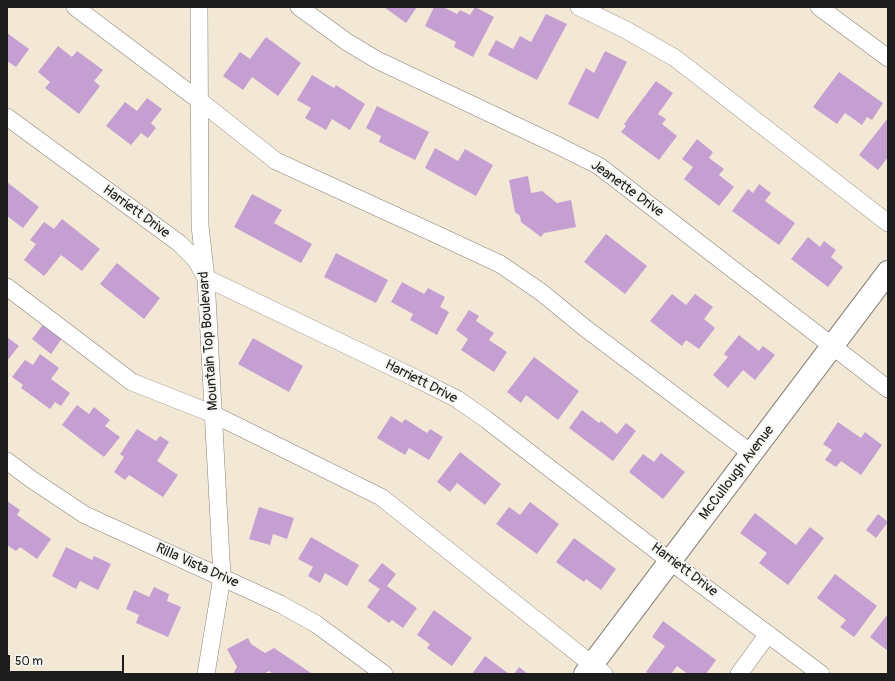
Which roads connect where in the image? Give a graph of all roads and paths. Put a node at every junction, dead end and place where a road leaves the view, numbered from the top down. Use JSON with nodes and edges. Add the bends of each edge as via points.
{"nodes":[{"id":1,"x":76,"y":7,"type":"edge"},
{"id":2,"x":199,"y":7,"type":"edge"},
{"id":3,"x":299,"y":7,"type":"edge"},
{"id":4,"x":579,"y":7,"type":"edge"},
{"id":5,"x":819,"y":7,"type":"edge"},
{"id":6,"x":888,"y":58,"type":"edge"},
{"id":7,"x":200,"y":101,"type":"junction"},
{"id":8,"x":7,"y":117,"type":"edge"},
{"id":9,"x":888,"y":223,"type":"edge"},
{"id":10,"x":888,"y":272,"type":"edge"},
{"id":11,"x":206,"y":278,"type":"junction"},
{"id":12,"x":7,"y":287,"type":"edge"},
{"id":13,"x":832,"y":346,"type":"junction"},
{"id":14,"x":888,"y":389,"type":"edge"},
{"id":15,"x":213,"y":414,"type":"junction"},
{"id":16,"x":751,"y":454,"type":"junction"},
{"id":17,"x":7,"y":461,"type":"edge"},
{"id":18,"x":670,"y":561,"type":"junction"},
{"id":19,"x":222,"y":577,"type":"junction"},
{"id":20,"x":768,"y":634,"type":"junction"},
{"id":21,"x":594,"y":671,"type":"edge"},
{"id":22,"x":206,"y":674,"type":"edge"},
{"id":23,"x":384,"y":674,"type":"edge"},
{"id":24,"x":739,"y":674,"type":"edge"},
{"id":25,"x":822,"y":674,"type":"edge"}],
"edges":[{"from":1,"to":7,"type":"street"},
{"from":2,"to":7,"type":"street","name":"Mountain Top Boulevard"},
{"from":3,"to":13,"type":"street","name":"Jeanette Drive","via":[[377,60],[599,166]]},
{"from":4,"to":9,"type":"street","via":[[675,58]]},
{"from":5,"to":6,"type":"street"},
{"from":7,"to":11,"type":"street","name":"Mountain Top Boulevard","via":[[200,226]]},
{"from":7,"to":16,"type":"street","via":[[276,161],[500,264],[541,292]]},
{"from":8,"to":11,"type":"street","name":"Harriett Drive","via":[[179,243],[196,260]]},
{"from":10,"to":13,"type":"main road","name":"McCullough Avenue"},
{"from":11,"to":15,"type":"street","name":"Mountain Top Boulevard"},
{"from":11,"to":18,"type":"street","name":"Harriett Drive","via":[[456,400],[487,420]]},
{"from":12,"to":15,"type":"street","via":[[132,382]]},
{"from":13,"to":14,"type":"street","name":"Jeanette Drive"},
{"from":13,"to":16,"type":"main road","name":"McCullough Avenue"},
{"from":15,"to":19,"type":"street","name":"Mountain Top Boulevard"},
{"from":15,"to":21,"type":"street","via":[[381,497]]},
{"from":16,"to":18,"type":"main road","name":"McCullough Avenue"},
{"from":17,"to":19,"type":"street","name":"Rilla Vista Drive","via":[[85,515]]},
{"from":18,"to":20,"type":"street","name":"Harriett Drive"},
{"from":18,"to":21,"type":"main road","name":"McCullough Avenue"},
{"from":19,"to":22,"type":"street","name":"Mountain Top Boulevard"},
{"from":19,"to":23,"type":"street","name":"Rilla Vista Drive","via":[[316,624]]},
{"from":20,"to":24,"type":"street"},
{"from":20,"to":25,"type":"street","name":"Harriett Drive"}]}
